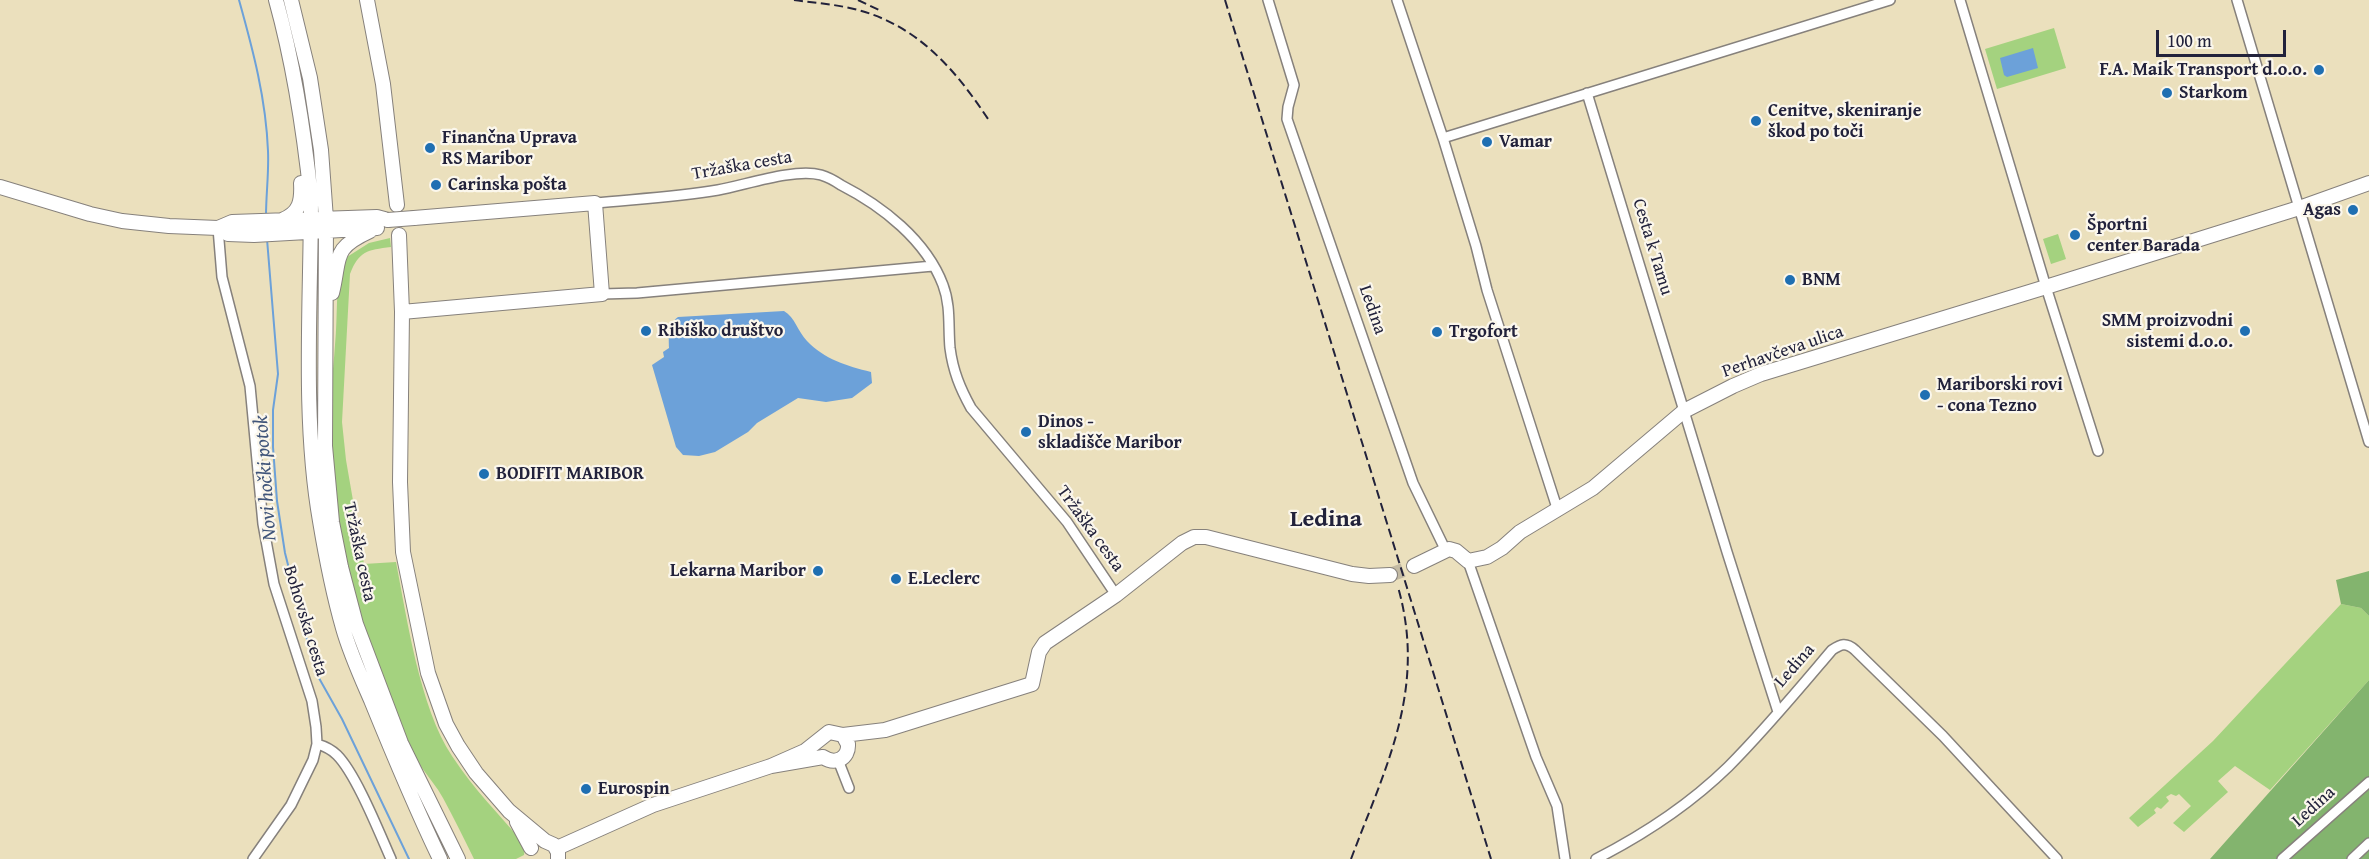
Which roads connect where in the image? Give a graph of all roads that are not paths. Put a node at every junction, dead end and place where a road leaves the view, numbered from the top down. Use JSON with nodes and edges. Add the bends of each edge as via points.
{"nodes":[{"id":1,"x":276,"y":0,"type":"edge"},
{"id":2,"x":291,"y":0,"type":"edge"},
{"id":3,"x":367,"y":0,"type":"edge"},
{"id":4,"x":1268,"y":0,"type":"edge"},
{"id":5,"x":1397,"y":0,"type":"edge"},
{"id":6,"x":1890,"y":0,"type":"edge"},
{"id":7,"x":1960,"y":0,"type":"edge"},
{"id":8,"x":2237,"y":0,"type":"edge"},
{"id":9,"x":1587,"y":93,"type":"junction"},
{"id":10,"x":301,"y":122,"type":"junction"},
{"id":11,"x":1443,"y":138,"type":"junction"},
{"id":12,"x":2369,"y":183,"type":"edge"},
{"id":13,"x":0,"y":187,"type":"edge"},
{"id":14,"x":595,"y":203,"type":"junction"},
{"id":15,"x":397,"y":205,"type":"dead end"},
{"id":16,"x":2299,"y":208,"type":"junction"},
{"id":17,"x":382,"y":224,"type":"junction"},
{"id":18,"x":311,"y":226,"type":"junction"},
{"id":19,"x":326,"y":226,"type":"junction"},
{"id":20,"x":280,"y":227,"type":"junction"},
{"id":21,"x":218,"y":228,"type":"junction"},
{"id":22,"x":399,"y":235,"type":"dead end"},
{"id":23,"x":933,"y":266,"type":"junction"},
{"id":24,"x":2046,"y":287,"type":"junction"},
{"id":25,"x":602,"y":294,"type":"junction"},
{"id":26,"x":402,"y":312,"type":"junction"},
{"id":27,"x":327,"y":313,"type":"junction"},
{"id":28,"x":1684,"y":411,"type":"junction"},
{"id":29,"x":2369,"y":442,"type":"edge"},
{"id":30,"x":2098,"y":451,"type":"dead end"},
{"id":31,"x":1558,"y":511,"type":"junction"},
{"id":32,"x":1445,"y":549,"type":"junction"},
{"id":33,"x":1468,"y":561,"type":"junction"},
{"id":34,"x":1414,"y":566,"type":"tunnel mouth"},
{"id":35,"x":1390,"y":575,"type":"tunnel mouth"},
{"id":36,"x":1116,"y":595,"type":"junction"},
{"id":37,"x":1778,"y":712,"type":"junction"},
{"id":38,"x":885,"y":730,"type":"junction"},
{"id":39,"x":843,"y":735,"type":"junction"},
{"id":40,"x":819,"y":741,"type":"junction"},
{"id":41,"x":317,"y":744,"type":"junction"},
{"id":42,"x":849,"y":749,"type":"junction"},
{"id":43,"x":823,"y":757,"type":"junction"},
{"id":44,"x":838,"y":760,"type":"junction"},
{"id":45,"x":771,"y":766,"type":"junction"},
{"id":46,"x":2369,"y":782,"type":"edge"},
{"id":47,"x":849,"y":788,"type":"dead end"},
{"id":48,"x":509,"y":811,"type":"junction"},
{"id":49,"x":442,"y":827,"type":"junction"},
{"id":50,"x":2369,"y":843,"type":"edge"},
{"id":51,"x":553,"y":849,"type":"edge"},
{"id":52,"x":531,"y":854,"type":"edge"},
{"id":53,"x":253,"y":859,"type":"edge"},
{"id":54,"x":391,"y":859,"type":"edge"},
{"id":55,"x":441,"y":859,"type":"edge"},
{"id":56,"x":458,"y":859,"type":"edge"},
{"id":57,"x":466,"y":859,"type":"edge"},
{"id":58,"x":1565,"y":859,"type":"edge"},
{"id":59,"x":1596,"y":859,"type":"edge"},
{"id":60,"x":2057,"y":859,"type":"edge"},
{"id":61,"x":2282,"y":859,"type":"edge"},
{"id":62,"x":2352,"y":859,"type":"edge"}],
"edges":[{"from":1,"to":10,"type":"street","name":"Tržaška cesta"},
{"from":2,"to":19,"type":"street","name":"Tržaška cesta","via":[[318,125]]},
{"from":3,"to":15,"type":"street","via":[[382,77]]},
{"from":4,"to":32,"type":"street","name":"Ledina","via":[[1293,79],[1287,119],[1413,483]]},
{"from":5,"to":11,"type":"street"},
{"from":6,"to":9,"type":"street"},
{"from":7,"to":24,"type":"street"},
{"from":8,"to":16,"type":"street"},
{"from":9,"to":11,"type":"street"},
{"from":9,"to":28,"type":"street","name":"Cesta k Tamu"},
{"from":10,"to":18,"type":"street","name":"Tržaška cesta","via":[[309,172]]},
{"from":10,"to":20,"type":"street","via":[[296,139],[302,199],[298,210]]},
{"from":11,"to":31,"type":"street"},
{"from":12,"to":16,"type":"street","name":"Perhavčeva ulica"},
{"from":13,"to":21,"type":"street","via":[[122,221]]},
{"from":14,"to":17,"type":"street","name":"Tržaška cesta","bridge":true},
{"from":14,"to":23,"type":"street","name":"Tržaška cesta","via":[[716,190],[793,173],[821,175],[889,215]]},
{"from":14,"to":25,"type":"street"},
{"from":16,"to":24,"type":"street","name":"Perhavčeva ulica"},
{"from":16,"to":29,"type":"street"},
{"from":17,"to":19,"type":"street","via":[[377,217]]},
{"from":17,"to":27,"type":"street","via":[[341,251]]},
{"from":18,"to":19,"type":"street"},
{"from":18,"to":20,"type":"street"},
{"from":18,"to":55,"type":"street","name":"Tržaška cesta","via":[[312,438],[319,520],[329,573],[344,630],[367,691]]},
{"from":19,"to":27,"type":"street","name":"Tržaška cesta"},
{"from":20,"to":21,"type":"street","via":[[228,234]]},
{"from":21,"to":41,"type":"street","name":"Bohovska cesta","via":[[222,277],[250,386],[270,564],[312,701]]},
{"from":22,"to":26,"type":"street"},
{"from":23,"to":25,"type":"street"},
{"from":23,"to":36,"type":"street","name":"Tržaška cesta","via":[[944,286],[959,388],[978,419],[1067,522]]},
{"from":24,"to":28,"type":"street","name":"Perhavčeva ulica","via":[[1761,374]]},
{"from":24,"to":30,"type":"street"},
{"from":25,"to":26,"type":"street"},
{"from":26,"to":48,"type":"street","via":[[401,526],[418,632],[428,673],[458,746]]},
{"from":27,"to":49,"type":"street","name":"Tržaška cesta","via":[[324,446],[341,567],[356,624],[401,742]]},
{"from":28,"to":31,"type":"street","name":"Perhavčeva ulica","via":[[1593,488]]},
{"from":28,"to":37,"type":"street","name":"Cesta k Tamu"},
{"from":31,"to":33,"type":"street","name":"Perhavčeva ulica","via":[[1487,557]]},
{"from":32,"to":33,"type":"street","via":[[1453,549]]},
{"from":32,"to":34,"type":"street"},
{"from":33,"to":58,"type":"street","via":[[1536,757],[1557,806]]},
{"from":35,"to":36,"type":"street","via":[[1352,574],[1200,536],[1182,543]]},
{"from":36,"to":38,"type":"street","name":"Tržaška cesta","via":[[1045,643],[1032,684]]},
{"from":37,"to":59,"type":"street","name":"Ledina","via":[[1695,795]]},
{"from":37,"to":60,"type":"street","name":"Ledina","via":[[1832,650],[1848,645],[1943,736]]},
{"from":38,"to":39,"type":"street"},
{"from":38,"to":42,"type":"street"},
{"from":39,"to":40,"type":"street","via":[[829,732]]},
{"from":39,"to":42,"type":"street"},
{"from":40,"to":43,"type":"street"},
{"from":40,"to":45,"type":"street"},
{"from":41,"to":53,"type":"street","via":[[291,805]]},
{"from":41,"to":54,"type":"street","via":[[338,755]]},
{"from":42,"to":44,"type":"street"},
{"from":43,"to":44,"type":"street"},
{"from":43,"to":45,"type":"street"},
{"from":44,"to":47,"type":"street"},
{"from":45,"to":51,"type":"street","via":[[652,805]]},
{"from":46,"to":61,"type":"street","name":"Ledina"},
{"from":48,"to":51,"type":"street"},
{"from":48,"to":52,"type":"street"},
{"from":49,"to":56,"type":"street","name":"Tržaška cesta"},
{"from":49,"to":57,"type":"street","via":[[454,837]]},
{"from":50,"to":62,"type":"street"},
{"from":51,"to":52,"type":"street","via":[[537,842]]}]}
